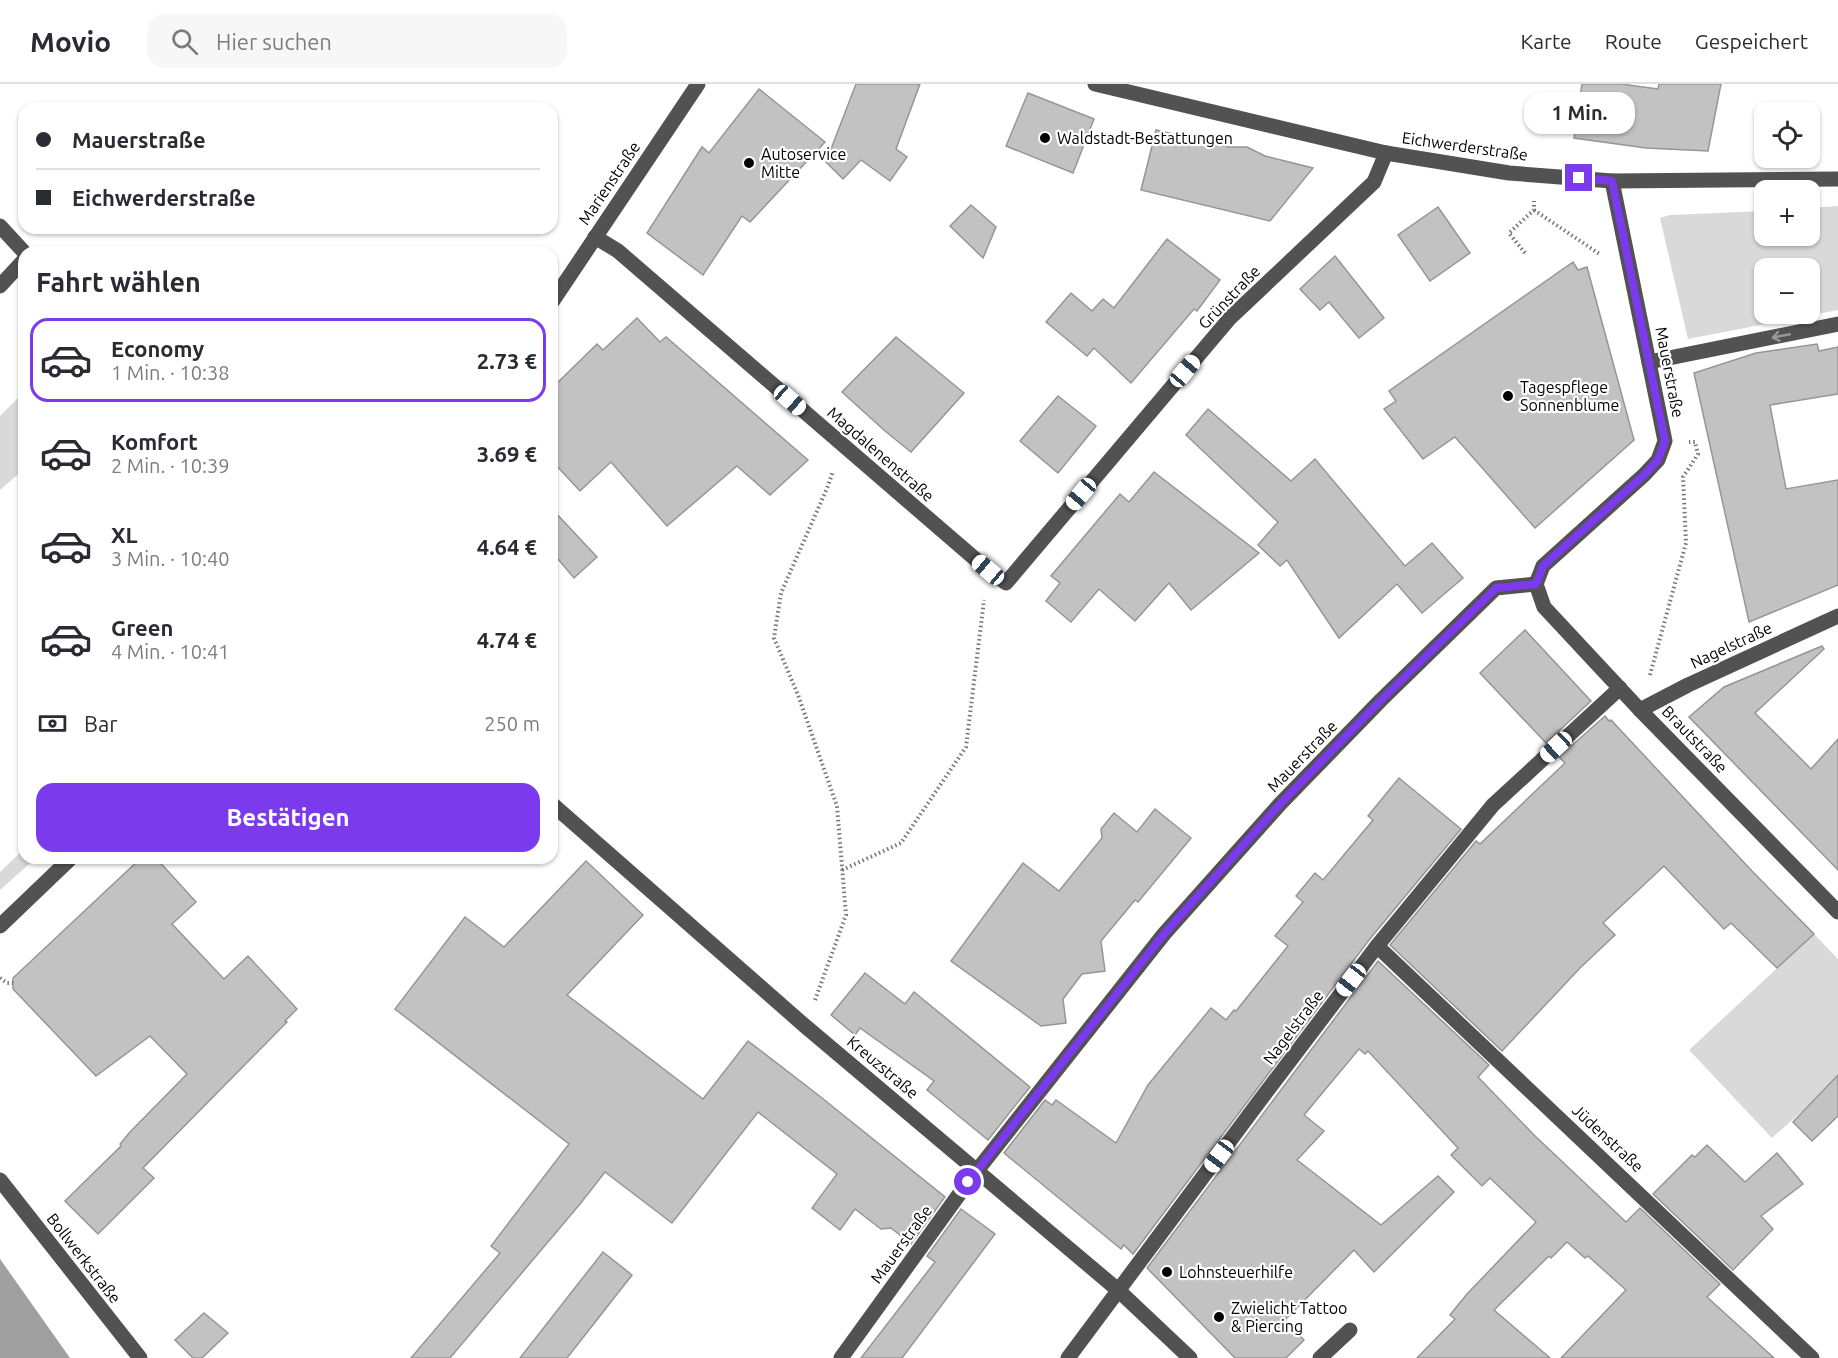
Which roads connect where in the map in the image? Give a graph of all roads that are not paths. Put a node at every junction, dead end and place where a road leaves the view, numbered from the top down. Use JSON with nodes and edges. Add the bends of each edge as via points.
{"nodes":[{"id":1,"x":698,"y":84,"type":"edge"},
{"id":2,"x":1095,"y":84,"type":"edge"},
{"id":3,"x":1386,"y":153,"type":"junction"},
{"id":4,"x":1838,"y":179,"type":"edge"},
{"id":5,"x":1612,"y":181,"type":"junction"},
{"id":6,"x":0,"y":226,"type":"edge"},
{"id":7,"x":595,"y":237,"type":"junction"},
{"id":8,"x":18,"y":246,"type":"edge"},
{"id":9,"x":18,"y":266,"type":"edge"},
{"id":10,"x":0,"y":285,"type":"edge"},
{"id":11,"x":558,"y":293,"type":"edge"},
{"id":12,"x":1838,"y":324,"type":"edge"},
{"id":13,"x":1649,"y":362,"type":"junction"},
{"id":14,"x":1006,"y":583,"type":"joint"},
{"id":15,"x":1536,"y":584,"type":"junction"},
{"id":16,"x":1838,"y":616,"type":"edge"},
{"id":17,"x":1620,"y":688,"type":"junction"},
{"id":18,"x":1640,"y":710,"type":"junction"},
{"id":19,"x":558,"y":809,"type":"edge"},
{"id":20,"x":65,"y":864,"type":"edge"},
{"id":21,"x":1838,"y":912,"type":"edge"},
{"id":22,"x":0,"y":926,"type":"edge"},
{"id":23,"x":1377,"y":946,"type":"junction"},
{"id":24,"x":977,"y":1170,"type":"junction"},
{"id":25,"x":0,"y":1180,"type":"edge"},
{"id":26,"x":1119,"y":1290,"type":"junction"},
{"id":27,"x":1350,"y":1330,"type":"dead end"},
{"id":28,"x":140,"y":1358,"type":"edge"},
{"id":29,"x":842,"y":1358,"type":"edge"},
{"id":30,"x":1068,"y":1358,"type":"edge"},
{"id":31,"x":1190,"y":1358,"type":"edge"},
{"id":32,"x":1320,"y":1358,"type":"edge"},
{"id":33,"x":1812,"y":1358,"type":"edge"}],
"edges":[{"from":1,"to":7,"type":"street","name":"Marienstraße"},
{"from":2,"to":3,"type":"street","name":"Eichwerderstraße"},
{"from":3,"to":5,"type":"street","name":"Eichwerderstraße","via":[[1509,173]]},
{"from":3,"to":14,"type":"street","name":"Grünstraße","via":[[1374,182],[1230,318]]},
{"from":4,"to":5,"type":"street","name":"Eichwerderstraße"},
{"from":5,"to":13,"type":"street","name":"Mauerstraße"},
{"from":6,"to":8,"type":"street"},
{"from":7,"to":11,"type":"street","name":"Marienstraße"},
{"from":7,"to":14,"type":"street","name":"Magdalenenstraße","via":[[618,251]]},
{"from":9,"to":10,"type":"street"},
{"from":12,"to":13,"type":"street","one_way":true},
{"from":13,"to":15,"type":"street","name":"Mauerstraße","via":[[1665,441],[1658,460],[1543,566]]},
{"from":15,"to":17,"type":"street","name":"Brautstraße","via":[[1544,606]]},
{"from":15,"to":24,"type":"street","name":"Mauerstraße","via":[[1496,588],[1295,788],[1164,934]]},
{"from":16,"to":18,"type":"street","name":"Nagelstraße"},
{"from":17,"to":18,"type":"street","name":"Brautstraße"},
{"from":17,"to":23,"type":"street","name":"Nagelstraße","via":[[1493,805]]},
{"from":18,"to":21,"type":"street","name":"Brautstraße"},
{"from":19,"to":24,"type":"street","name":"Kreuzstraße"},
{"from":20,"to":22,"type":"street"},
{"from":23,"to":26,"type":"street","name":"Nagelstraße"},
{"from":23,"to":33,"type":"street","name":"Jüdenstraße"},
{"from":24,"to":26,"type":"street","name":"Kreuzstraße"},
{"from":24,"to":29,"type":"street","name":"Mauerstraße"},
{"from":25,"to":28,"type":"street","name":"Bollwerkstraße"},
{"from":26,"to":30,"type":"street","name":"Nagelstraße"},
{"from":26,"to":31,"type":"street","name":"Kreuzstraße"},
{"from":27,"to":32,"type":"street"}]}
